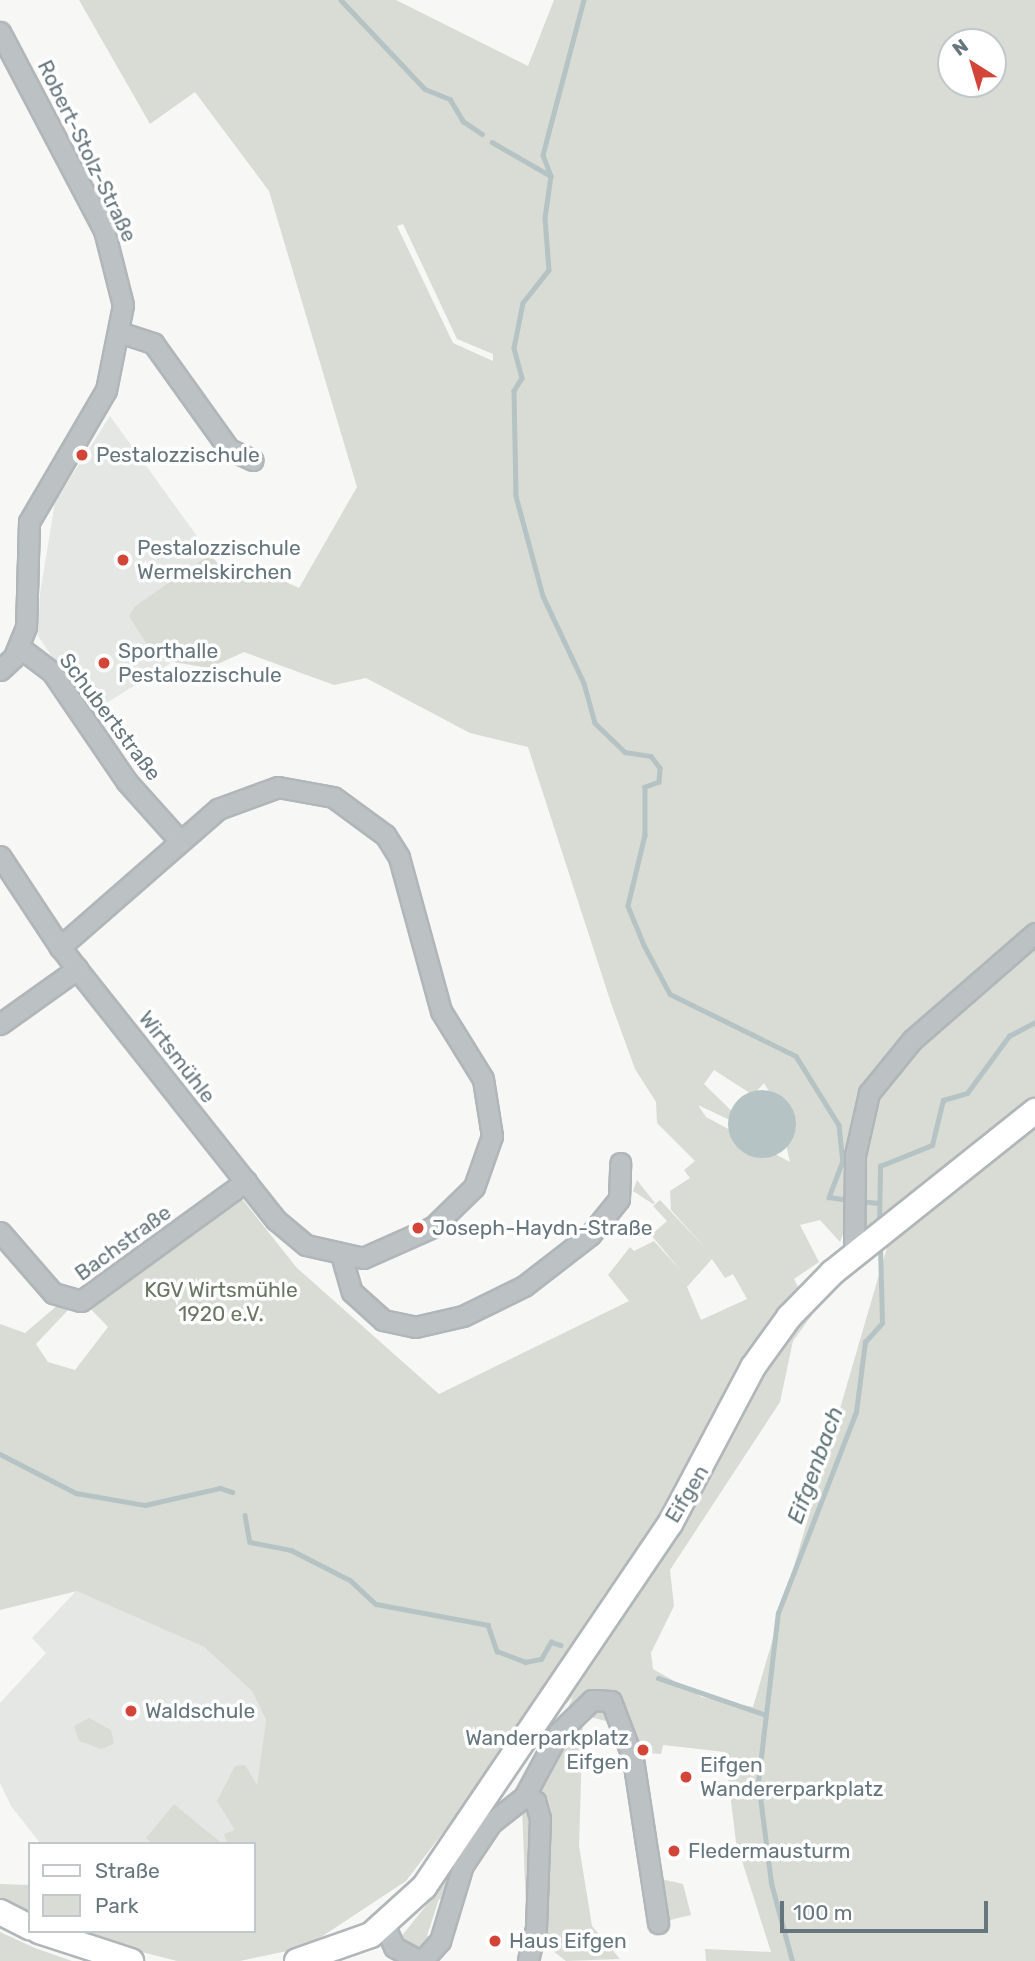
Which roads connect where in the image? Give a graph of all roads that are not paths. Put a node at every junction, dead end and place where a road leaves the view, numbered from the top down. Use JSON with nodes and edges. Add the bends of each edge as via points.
{"nodes":[{"id":1,"x":0,"y":32,"type":"edge"},
{"id":2,"x":122,"y":333,"type":"junction"},
{"id":3,"x":253,"y":460,"type":"dead end"},
{"id":4,"x":19,"y":647,"type":"junction"},
{"id":5,"x":0,"y":670,"type":"edge"},
{"id":6,"x":180,"y":841,"type":"junction"},
{"id":7,"x":0,"y":856,"type":"edge"},
{"id":8,"x":1035,"y":933,"type":"edge"},
{"id":9,"x":60,"y":947,"type":"junction"},
{"id":10,"x":77,"y":969,"type":"junction"},
{"id":11,"x":0,"y":1024,"type":"edge"},
{"id":12,"x":1035,"y":1111,"type":"edge"},
{"id":13,"x":620,"y":1163,"type":"dead end"},
{"id":14,"x":246,"y":1181,"type":"junction"},
{"id":15,"x":0,"y":1231,"type":"edge"},
{"id":16,"x":858,"y":1253,"type":"junction"},
{"id":17,"x":342,"y":1258,"type":"junction"},
{"id":18,"x":524,"y":1797,"type":"junction"},
{"id":19,"x":0,"y":1912,"type":"edge"},
{"id":20,"x":383,"y":1922,"type":"junction"},
{"id":21,"x":658,"y":1923,"type":"dead end"},
{"id":22,"x":28,"y":1926,"type":"edge"},
{"id":23,"x":45,"y":1933,"type":"edge"},
{"id":24,"x":299,"y":1960,"type":"edge"},
{"id":25,"x":131,"y":1961,"type":"edge"},
{"id":26,"x":421,"y":1961,"type":"edge"},
{"id":27,"x":527,"y":1961,"type":"edge"}],
"edges":[{"from":1,"to":2,"type":"street","name":"Robert-Stolz-Straße","via":[[104,230],[121,285]]},
{"from":2,"to":3,"type":"street","via":[[153,344],[229,449]]},
{"from":2,"to":4,"type":"street","name":"Robert-Stolz-Straße","via":[[106,390],[29,522],[27,616]]},
{"from":4,"to":5,"type":"street"},
{"from":4,"to":6,"type":"street","name":"Schubertstraße","via":[[52,672],[127,782]]},
{"from":6,"to":9,"type":"street"},
{"from":6,"to":17,"type":"street","via":[[247,796],[278,787],[307,790],[334,797],[385,835],[404,868],[435,995],[483,1079],[492,1136],[474,1187],[445,1218],[401,1244]]},
{"from":7,"to":9,"type":"street","name":"Wirtsmühle"},
{"from":8,"to":16,"type":"street","via":[[912,1040],[869,1093],[855,1155]]},
{"from":9,"to":10,"type":"street","name":"Wirtsmühle"},
{"from":10,"to":11,"type":"street"},
{"from":10,"to":14,"type":"street","name":"Wirtsmühle"},
{"from":12,"to":16,"type":"main road","name":"Eifgen"},
{"from":13,"to":17,"type":"street","via":[[619,1199],[590,1235],[524,1286],[453,1320],[415,1327],[383,1320],[352,1292]]},
{"from":14,"to":15,"type":"street","name":"Bachstraße","via":[[80,1301],[53,1293]]},
{"from":14,"to":17,"type":"street","name":"Wirtsmühle","via":[[294,1236]]},
{"from":16,"to":20,"type":"main road","name":"Eifgen","via":[[807,1297],[767,1345],[670,1524],[438,1867]]},
{"from":18,"to":21,"type":"street","via":[[559,1732],[592,1700],[611,1701],[633,1759]]},
{"from":18,"to":26,"type":"street","via":[[491,1823],[460,1871],[440,1941]]},
{"from":18,"to":27,"type":"street","via":[[535,1801],[540,1818],[536,1928]]},
{"from":19,"to":22,"type":"main road"},
{"from":20,"to":24,"type":"main road","name":"Eifgen"},
{"from":20,"to":26,"type":"street","via":[[394,1947]]},
{"from":23,"to":25,"type":"main road"}]}
